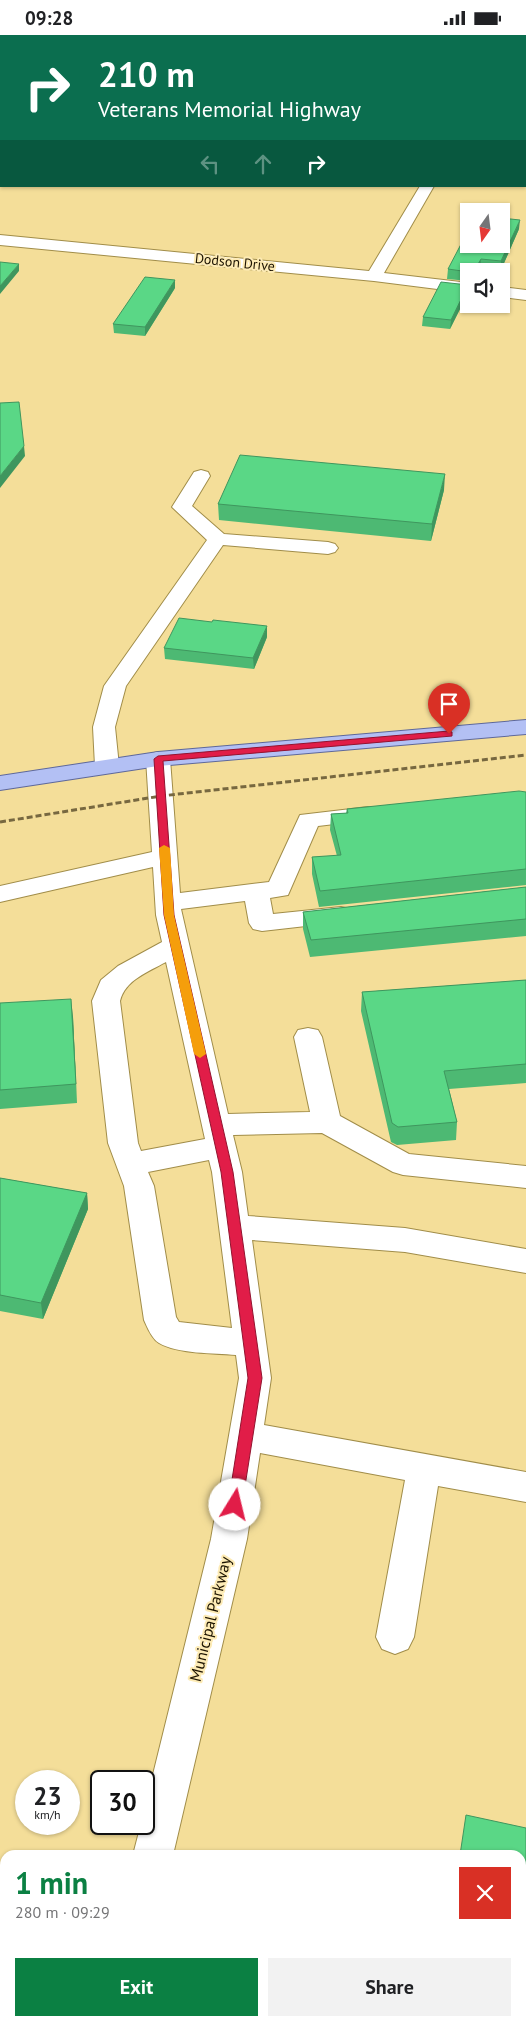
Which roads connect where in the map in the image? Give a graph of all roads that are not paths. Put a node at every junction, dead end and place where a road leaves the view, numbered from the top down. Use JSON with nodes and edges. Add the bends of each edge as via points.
{"nodes":[{"id":1,"x":426,"y":187,"type":"edge"},
{"id":2,"x":0,"y":240,"type":"edge"},
{"id":3,"x":374,"y":276,"type":"junction"},
{"id":4,"x":460,"y":287,"type":"edge"},
{"id":5,"x":510,"y":293,"type":"edge"},
{"id":6,"x":526,"y":295,"type":"edge"},
{"id":7,"x":201,"y":476,"type":"dead end"},
{"id":8,"x":218,"y":539,"type":"junction"},
{"id":9,"x":328,"y":548,"type":"dead end"},
{"id":10,"x":526,"y":727,"type":"edge"},
{"id":11,"x":158,"y":759,"type":"junction"},
{"id":12,"x":107,"y":766,"type":"junction"},
{"id":13,"x":0,"y":783,"type":"edge"},
{"id":14,"x":388,"y":812,"type":"edge"},
{"id":15,"x":165,"y":857,"type":"junction"},
{"id":16,"x":256,"y":892,"type":"junction"},
{"id":17,"x":0,"y":894,"type":"edge"},
{"id":18,"x":168,"y":903,"type":"junction"},
{"id":19,"x":360,"y":913,"type":"edge"},
{"id":20,"x":176,"y":946,"type":"junction"},
{"id":21,"x":308,"y":1037,"type":"dead end"},
{"id":22,"x":327,"y":1122,"type":"junction"},
{"id":23,"x":219,"y":1136,"type":"junction"},
{"id":24,"x":131,"y":1164,"type":"junction"},
{"id":25,"x":526,"y":1177,"type":"edge"},
{"id":26,"x":234,"y":1227,"type":"junction"},
{"id":27,"x":526,"y":1261,"type":"edge"},
{"id":28,"x":250,"y":1343,"type":"junction"},
{"id":29,"x":246,"y":1436,"type":"junction"},
{"id":30,"x":424,"y":1468,"type":"junction"},
{"id":31,"x":526,"y":1487,"type":"edge"},
{"id":32,"x":395,"y":1637,"type":"dead end"},
{"id":33,"x":154,"y":1850,"type":"edge"}],
"edges":[{"from":1,"to":3,"type":"street"},
{"from":2,"to":3,"type":"street","name":"Dodson Drive"},
{"from":3,"to":4,"type":"street","name":"Dodson Drive"},
{"from":5,"to":6,"type":"street"},
{"from":7,"to":8,"type":"street","via":[[182,507]]},
{"from":8,"to":9,"type":"street"},
{"from":8,"to":12,"type":"street","via":[[115,686],[104,727]]},
{"from":10,"to":11,"type":"main road"},
{"from":11,"to":12,"type":"main road"},
{"from":11,"to":15,"type":"street","name":"Municipal Parkway"},
{"from":12,"to":13,"type":"main road"},
{"from":14,"to":16,"type":"street","via":[[309,820],[279,889]]},
{"from":15,"to":17,"type":"street"},
{"from":15,"to":18,"type":"street","name":"Municipal Parkway"},
{"from":16,"to":18,"type":"street"},
{"from":16,"to":19,"type":"street","via":[[262,923]]},
{"from":18,"to":20,"type":"street","name":"Municipal Parkway"},
{"from":20,"to":23,"type":"street","name":"Municipal Parkway"},
{"from":20,"to":24,"type":"street","via":[[127,972],[110,986],[106,1001],[124,1143]]},
{"from":21,"to":22,"type":"street"},
{"from":22,"to":23,"type":"street"},
{"from":22,"to":25,"type":"street","via":[[403,1164]]},
{"from":23,"to":24,"type":"street"},
{"from":23,"to":26,"type":"street","name":"Municipal Parkway"},
{"from":24,"to":28,"type":"street","via":[[139,1186],[160,1320],[169,1333]]},
{"from":26,"to":27,"type":"street","via":[[405,1240]]},
{"from":26,"to":28,"type":"street","name":"Municipal Parkway"},
{"from":28,"to":29,"type":"street","name":"Municipal Parkway","via":[[255,1378]]},
{"from":29,"to":30,"type":"street"},
{"from":29,"to":33,"type":"street","name":"Municipal Parkway","via":[[229,1539]]},
{"from":30,"to":31,"type":"street"},
{"from":30,"to":32,"type":"street"}]}
